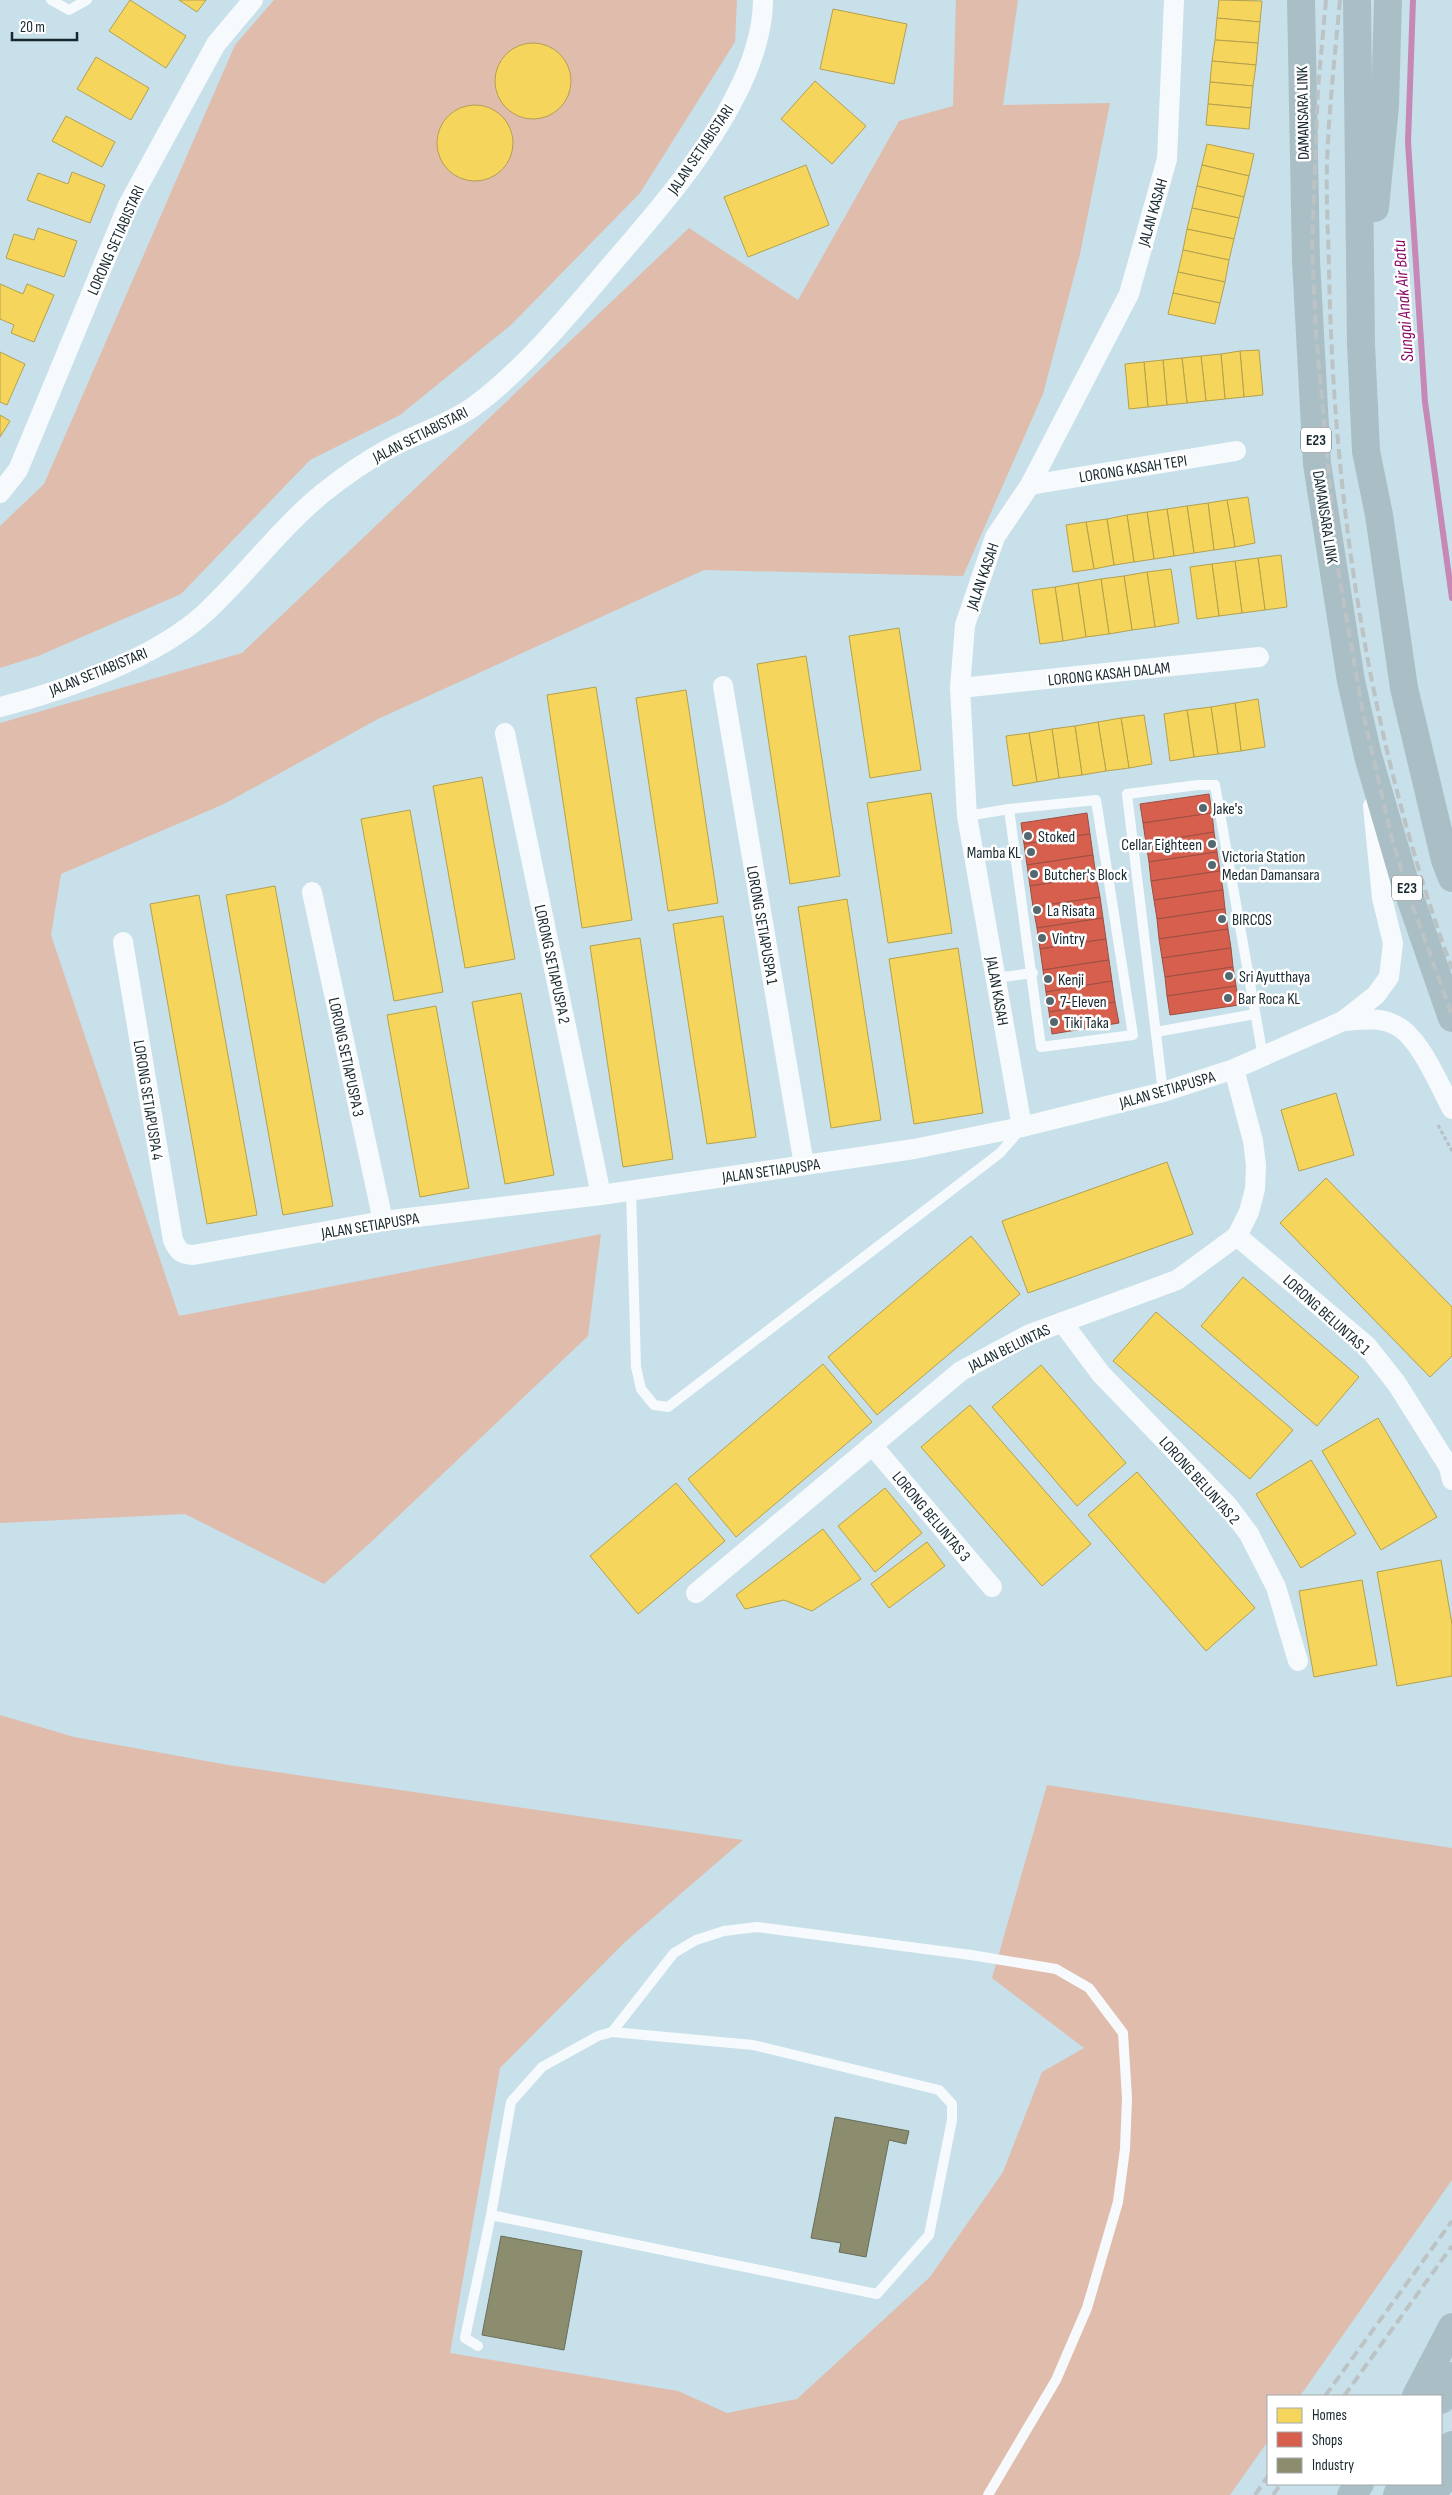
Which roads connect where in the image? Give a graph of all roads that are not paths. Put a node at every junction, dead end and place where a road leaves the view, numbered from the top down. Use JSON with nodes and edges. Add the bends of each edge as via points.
{"nodes":[{"id":1,"x":52,"y":0,"type":"edge"},
{"id":2,"x":87,"y":0,"type":"edge"},
{"id":3,"x":253,"y":0,"type":"edge"},
{"id":4,"x":763,"y":0,"type":"edge"},
{"id":5,"x":1174,"y":0,"type":"edge"},
{"id":6,"x":1301,"y":0,"type":"edge"},
{"id":7,"x":1357,"y":0,"type":"edge"},
{"id":8,"x":1388,"y":0,"type":"edge"},
{"id":9,"x":1361,"y":344,"type":"junction"},
{"id":10,"x":1236,"y":451,"type":"dead end"},
{"id":11,"x":1030,"y":485,"type":"junction"},
{"id":12,"x":0,"y":493,"type":"edge"},
{"id":13,"x":1258,"y":657,"type":"dead end"},
{"id":14,"x":723,"y":686,"type":"dead end"},
{"id":15,"x":960,"y":688,"type":"junction"},
{"id":16,"x":0,"y":707,"type":"edge"},
{"id":17,"x":505,"y":733,"type":"dead end"},
{"id":18,"x":1368,"y":756,"type":"junction"},
{"id":19,"x":1009,"y":810,"type":"junction"},
{"id":20,"x":968,"y":816,"type":"junction"},
{"id":21,"x":1452,"y":878,"type":"edge"},
{"id":22,"x":312,"y":892,"type":"dead end"},
{"id":23,"x":123,"y":942,"type":"dead end"},
{"id":24,"x":1032,"y":973,"type":"junction"},
{"id":25,"x":996,"y":978,"type":"junction"},
{"id":26,"x":1255,"y":1014,"type":"junction"},
{"id":27,"x":1452,"y":1018,"type":"edge"},
{"id":28,"x":1343,"y":1021,"type":"junction"},
{"id":29,"x":1156,"y":1032,"type":"junction"},
{"id":30,"x":1263,"y":1057,"type":"junction"},
{"id":31,"x":1234,"y":1069,"type":"junction"},
{"id":32,"x":1163,"y":1092,"type":"junction"},
{"id":33,"x":1443,"y":1114,"type":"edge"},
{"id":34,"x":1022,"y":1128,"type":"junction"},
{"id":35,"x":804,"y":1165,"type":"junction"},
{"id":36,"x":631,"y":1190,"type":"junction"},
{"id":37,"x":601,"y":1195,"type":"junction"},
{"id":38,"x":383,"y":1221,"type":"junction"},
{"id":39,"x":1236,"y":1236,"type":"junction"},
{"id":40,"x":184,"y":1254,"type":"joint"},
{"id":41,"x":1062,"y":1322,"type":"junction"},
{"id":42,"x":872,"y":1445,"type":"junction"},
{"id":43,"x":1452,"y":1480,"type":"edge"},
{"id":44,"x":992,"y":1587,"type":"dead end"},
{"id":45,"x":696,"y":1593,"type":"dead end"},
{"id":46,"x":1298,"y":1661,"type":"dead end"},
{"id":47,"x":612,"y":2032,"type":"junction"},
{"id":48,"x":491,"y":2216,"type":"junction"},
{"id":49,"x":1452,"y":2327,"type":"edge"},
{"id":50,"x":478,"y":2346,"type":"dead end"},
{"id":51,"x":1452,"y":2376,"type":"edge"},
{"id":52,"x":1417,"y":2395,"type":"edge"},
{"id":53,"x":1442,"y":2398,"type":"edge"},
{"id":54,"x":1452,"y":2445,"type":"edge"},
{"id":55,"x":1442,"y":2468,"type":"edge"},
{"id":56,"x":1359,"y":2485,"type":"edge"},
{"id":57,"x":1438,"y":2485,"type":"edge"},
{"id":58,"x":988,"y":2495,"type":"edge"},
{"id":59,"x":1351,"y":2495,"type":"edge"},
{"id":60,"x":1423,"y":2495,"type":"edge"}],
"edges":[{"from":1,"to":2,"type":"lane","via":[[70,10]]},
{"from":3,"to":12,"type":"street","name":"LORONG SETIABISTARI","via":[[216,44],[128,205],[18,470]]},
{"from":4,"to":16,"type":"street","name":"JALAN SETIABISTARI","via":[[755,49],[738,92],[715,131],[650,220],[567,317],[496,388],[442,425],[355,468],[321,494],[203,615],[160,645],[112,669]]},
{"from":5,"to":11,"type":"street","name":"JALAN KASAH","via":[[1167,160],[1129,294]]},
{"from":6,"to":18,"type":"highway","name":"DAMANSARA LINK","number":"E23","via":[[1306,251],[1317,464],[1351,681]]},
{"from":7,"to":9,"type":"highway"},
{"from":8,"to":9,"type":"highway","via":[[1385,106]]},
{"from":9,"to":21,"type":"highway","via":[[1366,451],[1379,516],[1404,688]]},
{"from":10,"to":11,"type":"street","name":"LORONG KASAH TEPI"},
{"from":11,"to":15,"type":"street","name":"JALAN KASAH","via":[[995,537],[966,625]]},
{"from":13,"to":15,"type":"street","name":"LORONG KASAH DALAM"},
{"from":14,"to":35,"type":"street","name":"LORONG SETIAPUSPA 1"},
{"from":15,"to":20,"type":"street","name":"JALAN KASAH"},
{"from":17,"to":37,"type":"street","name":"LORONG SETIAPUSPA 2"},
{"from":18,"to":27,"type":"highway","name":"DAMANSARA LINK","number":"E23","via":[[1406,886]]},
{"from":18,"to":28,"type":"street","name":"JALAN SETIAPUSPA","via":[[1382,898],[1393,943],[1392,962],[1388,977],[1376,995]]},
{"from":19,"to":20,"type":"lane"},
{"from":19,"to":24,"type":"lane"},
{"from":19,"to":24,"type":"lane","via":[[1096,800],[1132,1035],[1041,1047]]},
{"from":20,"to":25,"type":"street","name":"JALAN KASAH"},
{"from":22,"to":38,"type":"street","name":"LORONG SETIAPUSPA 3"},
{"from":23,"to":40,"type":"street","name":"LORONG SETIAPUSPA 4","via":[[173,1240]]},
{"from":24,"to":25,"type":"lane"},
{"from":25,"to":34,"type":"street","name":"JALAN KASAH"},
{"from":26,"to":29,"type":"lane"},
{"from":26,"to":29,"type":"lane","via":[[1215,785],[1127,794]]},
{"from":26,"to":30,"type":"lane"},
{"from":28,"to":30,"type":"street","name":"JALAN SETIAPUSPA"},
{"from":28,"to":33,"type":"street","name":"JALAN SETIAPUSPA","via":[[1376,1020],[1406,1030]]},
{"from":29,"to":32,"type":"lane"},
{"from":30,"to":31,"type":"street","name":"JALAN SETIAPUSPA"},
{"from":31,"to":32,"type":"street","name":"JALAN SETIAPUSPA"},
{"from":31,"to":39,"type":"street","name":"JALAN BELUNTAS","via":[[1256,1165],[1255,1189]]},
{"from":32,"to":34,"type":"street","name":"JALAN SETIAPUSPA"},
{"from":34,"to":35,"type":"street","name":"JALAN SETIAPUSPA","via":[[914,1149]]},
{"from":34,"to":36,"type":"lane","via":[[1000,1153],[668,1407],[654,1405],[641,1389],[636,1367]]},
{"from":35,"to":36,"type":"street","name":"JALAN SETIAPUSPA"},
{"from":36,"to":37,"type":"street","name":"JALAN SETIAPUSPA"},
{"from":37,"to":38,"type":"street","name":"JALAN SETIAPUSPA"},
{"from":38,"to":40,"type":"street","name":"JALAN SETIAPUSPA"},
{"from":39,"to":41,"type":"street","name":"JALAN BELUNTAS","via":[[1177,1280]]},
{"from":39,"to":43,"type":"street","name":"LORONG BELUNTAS 1","via":[[1366,1346],[1397,1384],[1449,1467]]},
{"from":41,"to":42,"type":"street","name":"JALAN BELUNTAS","via":[[1028,1335],[961,1371]]},
{"from":41,"to":46,"type":"street","name":"LORONG BELUNTAS 2","via":[[1101,1374],[1228,1506],[1249,1534],[1276,1587]]},
{"from":42,"to":44,"type":"street","name":"LORONG BELUNTAS 3"},
{"from":42,"to":45,"type":"street","name":"JALAN BELUNTAS"},
{"from":47,"to":48,"type":"lane","via":[[598,2036],[542,2067],[510,2102]]},
{"from":47,"to":48,"type":"lane","via":[[753,2045],[939,2090],[952,2104],[952,2120],[929,2235],[876,2294]]},
{"from":47,"to":58,"type":"lane","via":[[674,1952],[724,1930],[757,1927],[971,1955],[1056,1969],[1089,1988],[1123,2033],[1127,2098],[1118,2202],[1087,2308],[1056,2380]]},
{"from":48,"to":50,"type":"lane","via":[[465,2338]]},
{"from":49,"to":52,"type":"highway"},
{"from":51,"to":53,"type":"highway"},
{"from":54,"to":55,"type":"highway"},
{"from":56,"to":59,"type":"highway"},
{"from":57,"to":60,"type":"highway"}]}
